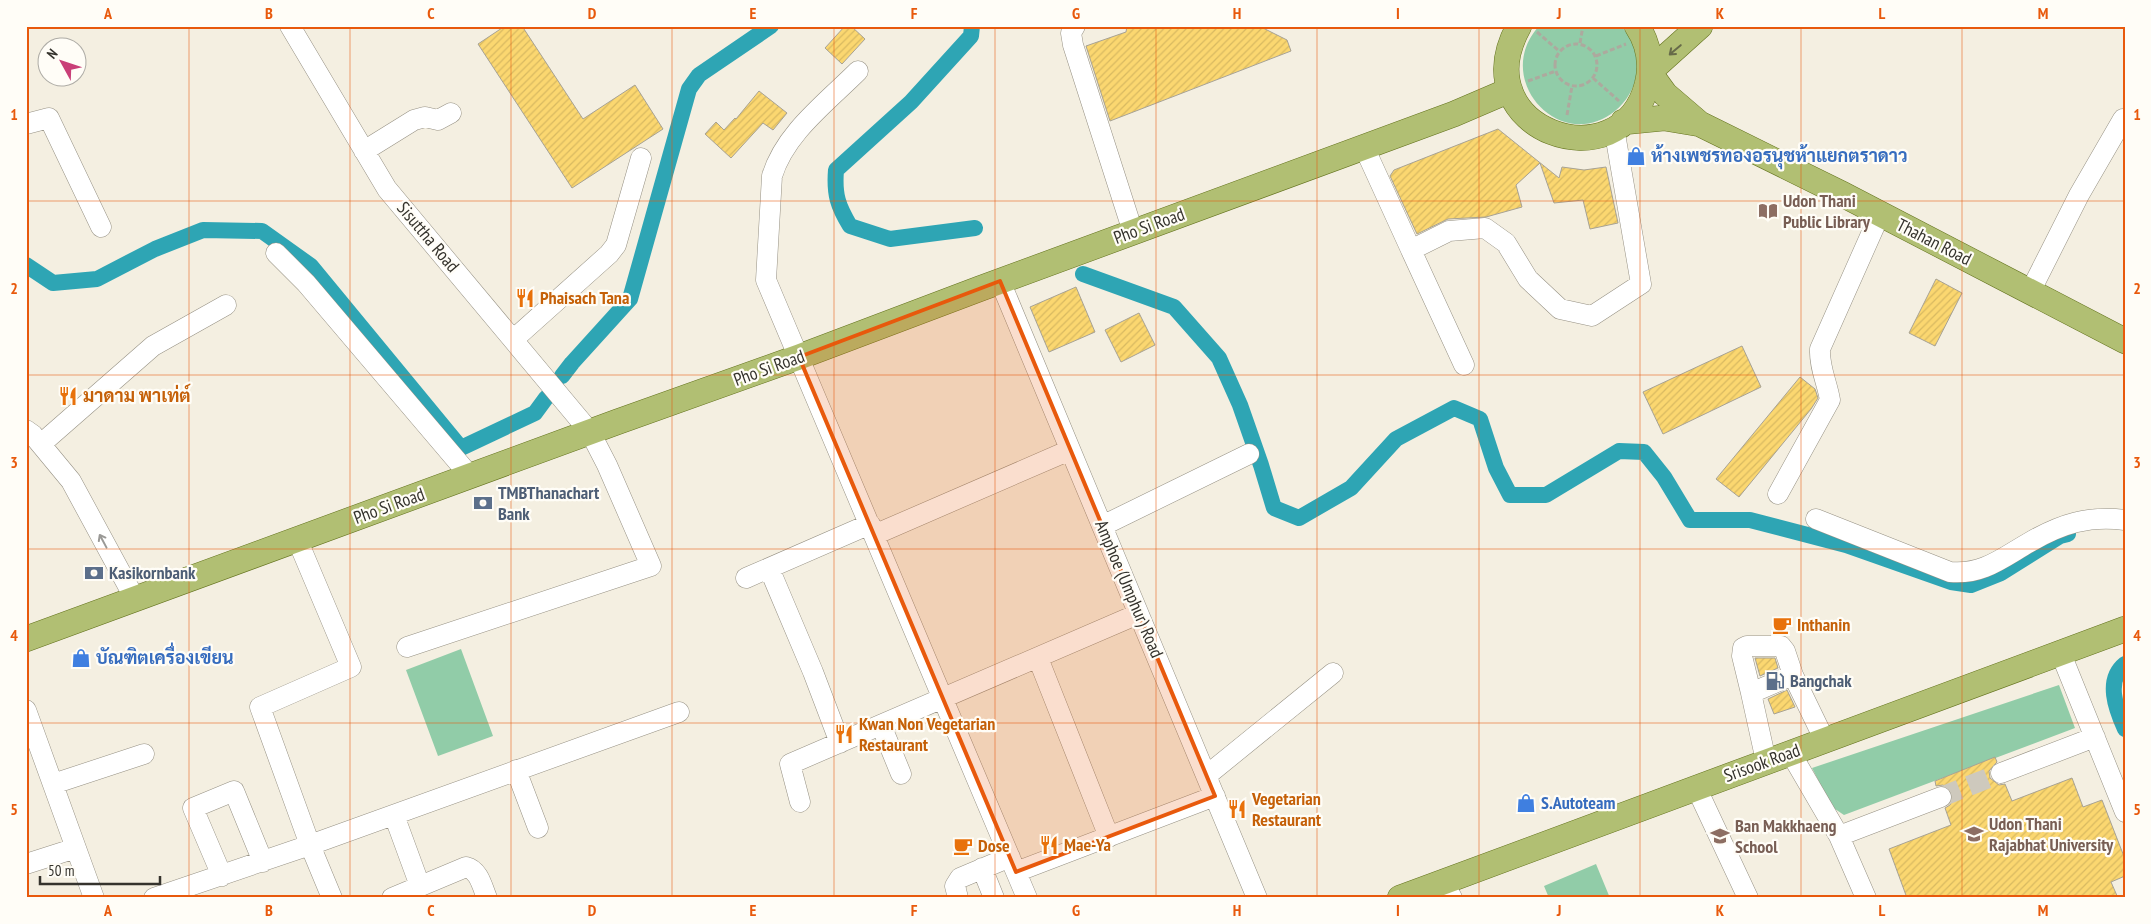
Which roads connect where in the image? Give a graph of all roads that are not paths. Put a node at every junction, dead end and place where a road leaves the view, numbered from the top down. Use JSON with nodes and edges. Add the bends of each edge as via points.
{"nodes":[{"id":1,"x":290,"y":26,"type":"edge"},
{"id":2,"x":1074,"y":26,"type":"edge"},
{"id":3,"x":1700,"y":26,"type":"edge"},
{"id":4,"x":1515,"y":30,"type":"edge"},
{"id":5,"x":1640,"y":32,"type":"edge"},
{"id":6,"x":858,"y":71,"type":"dead end"},
{"id":7,"x":1649,"y":72,"type":"junction"},
{"id":8,"x":1510,"y":89,"type":"junction"},
{"id":9,"x":451,"y":113,"type":"dead end"},
{"id":10,"x":2123,"y":119,"type":"dead end"},
{"id":11,"x":1623,"y":121,"type":"junction"},
{"id":12,"x":26,"y":124,"type":"edge"},
{"id":13,"x":1700,"y":124,"type":"junction"},
{"id":14,"x":1364,"y":147,"type":"junction"},
{"id":15,"x":364,"y":151,"type":"junction"},
{"id":16,"x":641,"y":158,"type":"dead end"},
{"id":17,"x":1880,"y":214,"type":"junction"},
{"id":18,"x":101,"y":227,"type":"dead end"},
{"id":19,"x":1133,"y":232,"type":"junction"},
{"id":20,"x":1411,"y":250,"type":"junction"},
{"id":21,"x":276,"y":253,"type":"dead end"},
{"id":22,"x":1000,"y":281,"type":"junction"},
{"id":23,"x":2030,"y":292,"type":"junction"},
{"id":24,"x":226,"y":304,"type":"dead end"},
{"id":25,"x":514,"y":339,"type":"junction"},
{"id":26,"x":2125,"y":342,"type":"edge"},
{"id":27,"x":799,"y":357,"type":"junction"},
{"id":28,"x":1464,"y":365,"type":"dead end"},
{"id":29,"x":26,"y":430,"type":"edge"},
{"id":30,"x":590,"y":432,"type":"junction"},
{"id":31,"x":41,"y":444,"type":"junction"},
{"id":32,"x":1070,"y":450,"type":"junction"},
{"id":33,"x":1249,"y":454,"type":"dead end"},
{"id":34,"x":470,"y":476,"type":"junction"},
{"id":35,"x":1778,"y":494,"type":"dead end"},
{"id":36,"x":1816,"y":519,"type":"dead end"},
{"id":37,"x":2125,"y":520,"type":"edge"},
{"id":38,"x":1102,"y":526,"type":"junction"},
{"id":39,"x":872,"y":530,"type":"junction"},
{"id":40,"x":297,"y":539,"type":"junction"},
{"id":41,"x":769,"y":568,"type":"junction"},
{"id":42,"x":746,"y":578,"type":"dead end"},
{"id":43,"x":135,"y":599,"type":"junction"},
{"id":44,"x":1138,"y":614,"type":"junction"},
{"id":45,"x":2125,"y":629,"type":"edge"},
{"id":46,"x":26,"y":639,"type":"edge"},
{"id":47,"x":407,"y":647,"type":"dead end"},
{"id":48,"x":2061,"y":654,"type":"junction"},
{"id":49,"x":1038,"y":658,"type":"junction"},
{"id":50,"x":1333,"y":673,"type":"dead end"},
{"id":51,"x":1793,"y":675,"type":"junction"},
{"id":52,"x":1751,"y":694,"type":"junction"},
{"id":53,"x":943,"y":697,"type":"junction"},
{"id":54,"x":26,"y":710,"type":"edge"},
{"id":55,"x":679,"y":712,"type":"dead end"},
{"id":56,"x":880,"y":725,"type":"junction"},
{"id":57,"x":2095,"y":737,"type":"junction"},
{"id":58,"x":1824,"y":739,"type":"junction"},
{"id":59,"x":840,"y":743,"type":"junction"},
{"id":60,"x":1790,"y":752,"type":"junction"},
{"id":61,"x":144,"y":754,"type":"dead end"},
{"id":62,"x":1766,"y":761,"type":"junction"},
{"id":63,"x":516,"y":770,"type":"junction"},
{"id":64,"x":2001,"y":773,"type":"tunnel mouth"},
{"id":65,"x":901,"y":774,"type":"dead end"},
{"id":66,"x":1206,"y":776,"type":"junction"},
{"id":67,"x":53,"y":784,"type":"junction"},
{"id":68,"x":1696,"y":787,"type":"junction"},
{"id":69,"x":1215,"y":796,"type":"junction"},
{"id":70,"x":1941,"y":797,"type":"tunnel mouth"},
{"id":71,"x":800,"y":802,"type":"dead end"},
{"id":72,"x":2125,"y":812,"type":"edge"},
{"id":73,"x":394,"y":815,"type":"junction"},
{"id":74,"x":538,"y":828,"type":"dead end"},
{"id":75,"x":1839,"y":836,"type":"junction"},
{"id":76,"x":1109,"y":837,"type":"junction"},
{"id":77,"x":310,"y":845,"type":"junction"},
{"id":78,"x":76,"y":848,"type":"junction"},
{"id":79,"x":263,"y":862,"type":"junction"},
{"id":80,"x":26,"y":864,"type":"edge"},
{"id":81,"x":1013,"y":864,"type":"junction"},
{"id":82,"x":982,"y":868,"type":"junction"},
{"id":83,"x":222,"y":876,"type":"junction"},
{"id":84,"x":420,"y":886,"type":"junction"},
{"id":85,"x":1447,"y":890,"type":"edge"},
{"id":86,"x":94,"y":898,"type":"edge"},
{"id":87,"x":154,"y":898,"type":"edge"},
{"id":88,"x":332,"y":898,"type":"edge"},
{"id":89,"x":392,"y":898,"type":"edge"},
{"id":90,"x":487,"y":898,"type":"edge"},
{"id":91,"x":958,"y":898,"type":"edge"},
{"id":92,"x":994,"y":898,"type":"edge"},
{"id":93,"x":1027,"y":898,"type":"edge"},
{"id":94,"x":1257,"y":898,"type":"edge"},
{"id":95,"x":1400,"y":898,"type":"edge"},
{"id":96,"x":1748,"y":898,"type":"edge"},
{"id":97,"x":1866,"y":898,"type":"edge"}],
"edges":[{"from":1,"to":15,"type":"street","name":"Sisuttha Road"},
{"from":2,"to":19,"type":"street","via":[[1071,33],[1073,45]]},
{"from":3,"to":7,"type":"main road","one_way":true},
{"from":4,"to":8,"type":"main road","via":[[1508,48],[1506,69]]},
{"from":5,"to":7,"type":"main road","via":[[1648,50]]},
{"from":6,"to":27,"type":"street","via":[[794,136],[776,162],[772,176],[766,280]]},
{"from":7,"to":11,"type":"main road","via":[[1644,93]]},
{"from":7,"to":13,"type":"main road","name":"Thahan Road","via":[[1665,94]]},
{"from":8,"to":11,"type":"main road","via":[[1526,116],[1552,134],[1583,138],[1599,135]]},
{"from":8,"to":14,"type":"main road","name":"Pho Si Road","via":[[1454,114]]},
{"from":9,"to":15,"type":"street","via":[[438,120],[425,117],[414,120]]},
{"from":10,"to":23,"type":"street","via":[[2079,194]]},
{"from":11,"to":13,"type":"main road","via":[[1664,118]]},
{"from":11,"to":20,"type":"street","via":[[1641,284],[1592,316],[1560,309],[1528,279],[1506,243],[1486,228],[1449,231]]},
{"from":12,"to":18,"type":"street","via":[[49,118]]},
{"from":13,"to":17,"type":"main road","name":"Thahan Road"},
{"from":14,"to":19,"type":"main road","name":"Pho Si Road"},
{"from":14,"to":20,"type":"street"},
{"from":15,"to":25,"type":"street","name":"Sisuttha Road","via":[[387,189]]},
{"from":16,"to":25,"type":"street","via":[[616,245]]},
{"from":17,"to":23,"type":"main road","name":"Thahan Road"},
{"from":17,"to":35,"type":"street","via":[[1820,349],[1819,361],[1830,400]]},
{"from":19,"to":22,"type":"main road","name":"Pho Si Road"},
{"from":20,"to":28,"type":"street"},
{"from":21,"to":34,"type":"street","via":[[306,283]]},
{"from":22,"to":27,"type":"main road","name":"Pho Si Road"},
{"from":22,"to":32,"type":"street","name":"Amphoe (Umphur) Road"},
{"from":23,"to":26,"type":"main road","name":"Thahan Road"},
{"from":24,"to":31,"type":"street","via":[[153,346]]},
{"from":25,"to":30,"type":"street","name":"Sisuttha Road"},
{"from":27,"to":30,"type":"main road","name":"Pho Si Road"},
{"from":27,"to":39,"type":"street"},
{"from":29,"to":31,"type":"street"},
{"from":30,"to":34,"type":"main road","name":"Pho Si Road"},
{"from":30,"to":47,"type":"street","name":"Sisuttha Road","via":[[651,566]]},
{"from":43,"to":31,"type":"street","one_way":true,"via":[[71,481]]},
{"from":32,"to":38,"type":"street","name":"Amphoe (Umphur) Road"},
{"from":32,"to":39,"type":"street"},
{"from":33,"to":38,"type":"street"},
{"from":34,"to":40,"type":"main road","name":"Pho Si Road"},
{"from":36,"to":37,"type":"street","via":[[1950,572],[1966,573],[1989,566],[2032,541],[2073,523],[2088,518]]},
{"from":38,"to":44,"type":"street","name":"Amphoe (Umphur) Road"},
{"from":39,"to":41,"type":"street"},
{"from":39,"to":53,"type":"street"},
{"from":40,"to":43,"type":"main road","name":"Pho Si Road"},
{"from":40,"to":77,"type":"street","via":[[351,667],[260,707]]},
{"from":41,"to":42,"type":"street"},
{"from":41,"to":59,"type":"street"},
{"from":43,"to":46,"type":"main road","name":"Pho Si Road"},
{"from":44,"to":49,"type":"street"},
{"from":44,"to":66,"type":"street","name":"Amphoe (Umphur) Road"},
{"from":45,"to":48,"type":"main road","name":"Srisook Road"},
{"from":48,"to":57,"type":"street"},
{"from":48,"to":58,"type":"main road","name":"Srisook Road"},
{"from":49,"to":53,"type":"street"},
{"from":49,"to":76,"type":"street"},
{"from":50,"to":66,"type":"street"},
{"from":51,"to":52,"type":"street"},
{"from":51,"to":52,"type":"street","via":[[1781,646],[1747,646],[1743,648],[1742,656]]},
{"from":51,"to":58,"type":"street"},
{"from":52,"to":62,"type":"street"},
{"from":53,"to":56,"type":"street"},
{"from":53,"to":81,"type":"street"},
{"from":54,"to":67,"type":"street"},
{"from":55,"to":63,"type":"street"},
{"from":56,"to":59,"type":"street"},
{"from":56,"to":65,"type":"street"},
{"from":57,"to":64,"type":"street"},
{"from":57,"to":72,"type":"street"},
{"from":58,"to":60,"type":"main road","name":"Srisook Road"},
{"from":59,"to":71,"type":"street","via":[[790,764]]},
{"from":60,"to":62,"type":"main road","name":"Srisook Road"},
{"from":60,"to":75,"type":"street"},
{"from":61,"to":67,"type":"street"},
{"from":62,"to":68,"type":"main road","name":"Srisook Road"},
{"from":63,"to":73,"type":"street"},
{"from":63,"to":74,"type":"street"},
{"from":66,"to":69,"type":"street","name":"Amphoe (Umphur) Road"},
{"from":67,"to":78,"type":"street"},
{"from":68,"to":85,"type":"main road","name":"Srisook Road"},
{"from":68,"to":96,"type":"street"},
{"from":69,"to":76,"type":"street"},
{"from":69,"to":94,"type":"street","name":"Amphoe (Umphur) Road"},
{"from":70,"to":75,"type":"street"},
{"from":73,"to":77,"type":"street"},
{"from":73,"to":84,"type":"street"},
{"from":75,"to":97,"type":"street"},
{"from":76,"to":81,"type":"street"},
{"from":77,"to":79,"type":"street"},
{"from":77,"to":88,"type":"street"},
{"from":78,"to":80,"type":"street"},
{"from":78,"to":86,"type":"street"},
{"from":79,"to":83,"type":"street"},
{"from":79,"to":83,"type":"street","via":[[234,791],[193,808]]},
{"from":81,"to":82,"type":"street"},
{"from":81,"to":93,"type":"street"},
{"from":82,"to":91,"type":"street","via":[[960,878],[955,886]]},
{"from":82,"to":92,"type":"street"},
{"from":83,"to":87,"type":"street"},
{"from":84,"to":89,"type":"street"},
{"from":84,"to":90,"type":"street","via":[[466,867],[472,868]]},
{"from":85,"to":95,"type":"main road","name":"Srisook Road"}]}
